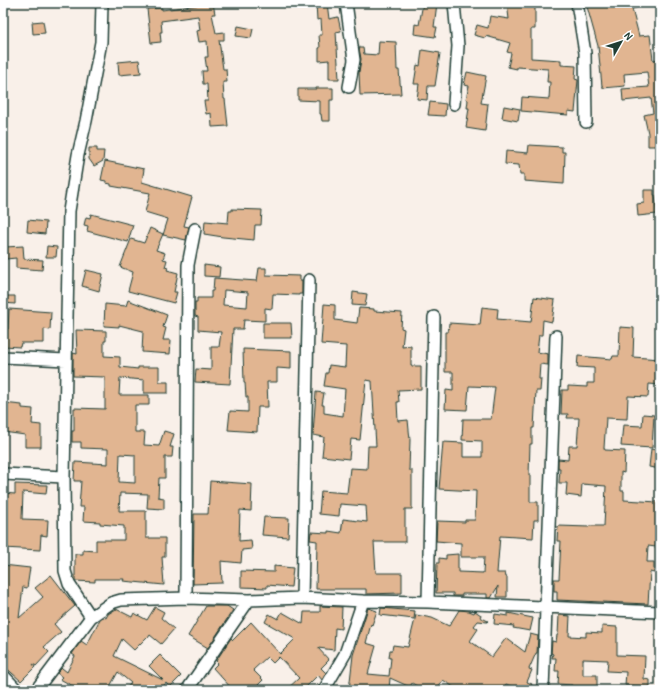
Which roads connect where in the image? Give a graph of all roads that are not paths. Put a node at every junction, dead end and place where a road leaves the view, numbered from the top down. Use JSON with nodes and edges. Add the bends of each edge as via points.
{"nodes":[{"id":1,"x":102,"y":3,"type":"edge"},
{"id":2,"x":346,"y":3,"type":"edge"},
{"id":3,"x":454,"y":3,"type":"edge"},
{"id":4,"x":577,"y":3,"type":"edge"},
{"id":5,"x":349,"y":87,"type":"dead end"},
{"id":6,"x":454,"y":104,"type":"dead end"},
{"id":7,"x":586,"y":122,"type":"dead end"},
{"id":8,"x":195,"y":229,"type":"dead end"},
{"id":9,"x":309,"y":280,"type":"dead end"},
{"id":10,"x":434,"y":317,"type":"dead end"},
{"id":11,"x":556,"y":336,"type":"dead end"},
{"id":12,"x":3,"y":357,"type":"edge"},
{"id":13,"x":66,"y":360,"type":"junction"},
{"id":14,"x":3,"y":474,"type":"edge"},
{"id":15,"x":64,"y":477,"type":"junction"},
{"id":16,"x":186,"y":598,"type":"junction"},
{"id":17,"x":302,"y":598,"type":"junction"},
{"id":18,"x":249,"y":600,"type":"junction"},
{"id":19,"x":362,"y":601,"type":"junction"},
{"id":20,"x":428,"y":602,"type":"junction"},
{"id":21,"x":547,"y":607,"type":"junction"},
{"id":22,"x":660,"y":612,"type":"edge"},
{"id":23,"x":91,"y":617,"type":"junction"},
{"id":24,"x":3,"y":675,"type":"edge"},
{"id":25,"x":17,"y":690,"type":"edge"},
{"id":26,"x":36,"y":690,"type":"edge"},
{"id":27,"x":187,"y":690,"type":"edge"},
{"id":28,"x":324,"y":690,"type":"edge"},
{"id":29,"x":544,"y":690,"type":"edge"}],
"edges":[{"from":1,"to":13,"type":"street","via":[[101,42],[69,211]]},
{"from":2,"to":5,"type":"street","via":[[354,60]]},
{"from":3,"to":6,"type":"street","via":[[458,46]]},
{"from":4,"to":7,"type":"street","via":[[585,53]]},
{"from":8,"to":16,"type":"street","via":[[188,265]]},
{"from":9,"to":17,"type":"street"},
{"from":10,"to":20,"type":"street"},
{"from":11,"to":21,"type":"street"},
{"from":12,"to":13,"type":"street"},
{"from":13,"to":15,"type":"street"},
{"from":14,"to":15,"type":"street"},
{"from":15,"to":23,"type":"street","via":[[66,577]]},
{"from":16,"to":18,"type":"street"},
{"from":16,"to":23,"type":"street","via":[[121,600],[110,603]]},
{"from":17,"to":18,"type":"street"},
{"from":17,"to":19,"type":"street"},
{"from":18,"to":27,"type":"street"},
{"from":19,"to":20,"type":"street"},
{"from":19,"to":28,"type":"street","via":[[345,654]]},
{"from":20,"to":21,"type":"street"},
{"from":21,"to":22,"type":"street"},
{"from":21,"to":29,"type":"street"},
{"from":23,"to":26,"type":"street"},
{"from":24,"to":25,"type":"street"}]}
